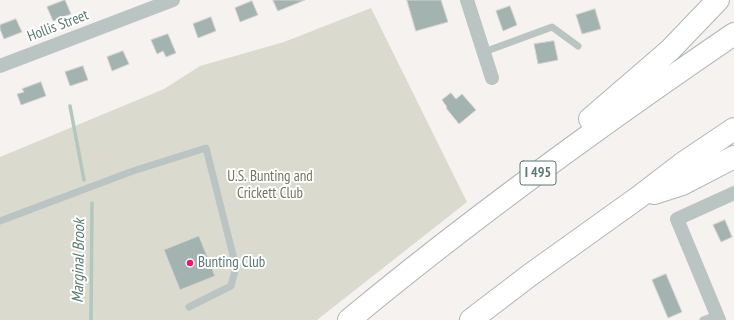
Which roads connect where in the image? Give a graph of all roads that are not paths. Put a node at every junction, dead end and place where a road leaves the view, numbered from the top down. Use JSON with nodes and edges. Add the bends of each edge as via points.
{"nodes":[{"id":1,"x":173,"y":0,"type":"edge"},
{"id":2,"x":466,"y":0,"type":"edge"},
{"id":3,"x":718,"y":0,"type":"edge"},
{"id":4,"x":734,"y":34,"type":"edge"},
{"id":5,"x":578,"y":46,"type":"dead end"},
{"id":6,"x":484,"y":52,"type":"junction"},
{"id":7,"x":0,"y":66,"type":"edge"},
{"id":8,"x":492,"y":78,"type":"dead end"},
{"id":9,"x":734,"y":129,"type":"edge"},
{"id":10,"x":734,"y":157,"type":"edge"},
{"id":11,"x":734,"y":193,"type":"edge"},
{"id":12,"x":639,"y":197,"type":"junction"},
{"id":13,"x":0,"y":221,"type":"edge"},
{"id":14,"x":468,"y":225,"type":"junction"},
{"id":15,"x":189,"y":308,"type":"dead end"},
{"id":16,"x":718,"y":317,"type":"edge"},
{"id":17,"x":349,"y":320,"type":"edge"},
{"id":18,"x":471,"y":320,"type":"edge"},
{"id":19,"x":703,"y":320,"type":"edge"}],
"edges":[{"from":1,"to":7,"type":"street","name":"Hollis Street"},
{"from":2,"to":6,"type":"street"},
{"from":3,"to":14,"type":"highway","via":[[670,50]]},
{"from":4,"to":14,"type":"highway","number":"I 495"},
{"from":5,"to":6,"type":"lane","via":[[552,27]]},
{"from":6,"to":8,"type":"street"},
{"from":9,"to":12,"type":"highway"},
{"from":10,"to":12,"type":"highway","via":[[682,184]]},
{"from":11,"to":16,"type":"street","via":[[677,219]]},
{"from":12,"to":18,"type":"highway"},
{"from":13,"to":15,"type":"lane","via":[[118,176],[206,148],[236,267],[231,286]]},
{"from":14,"to":17,"type":"highway","number":"I 495"},
{"from":16,"to":19,"type":"lane"}]}
